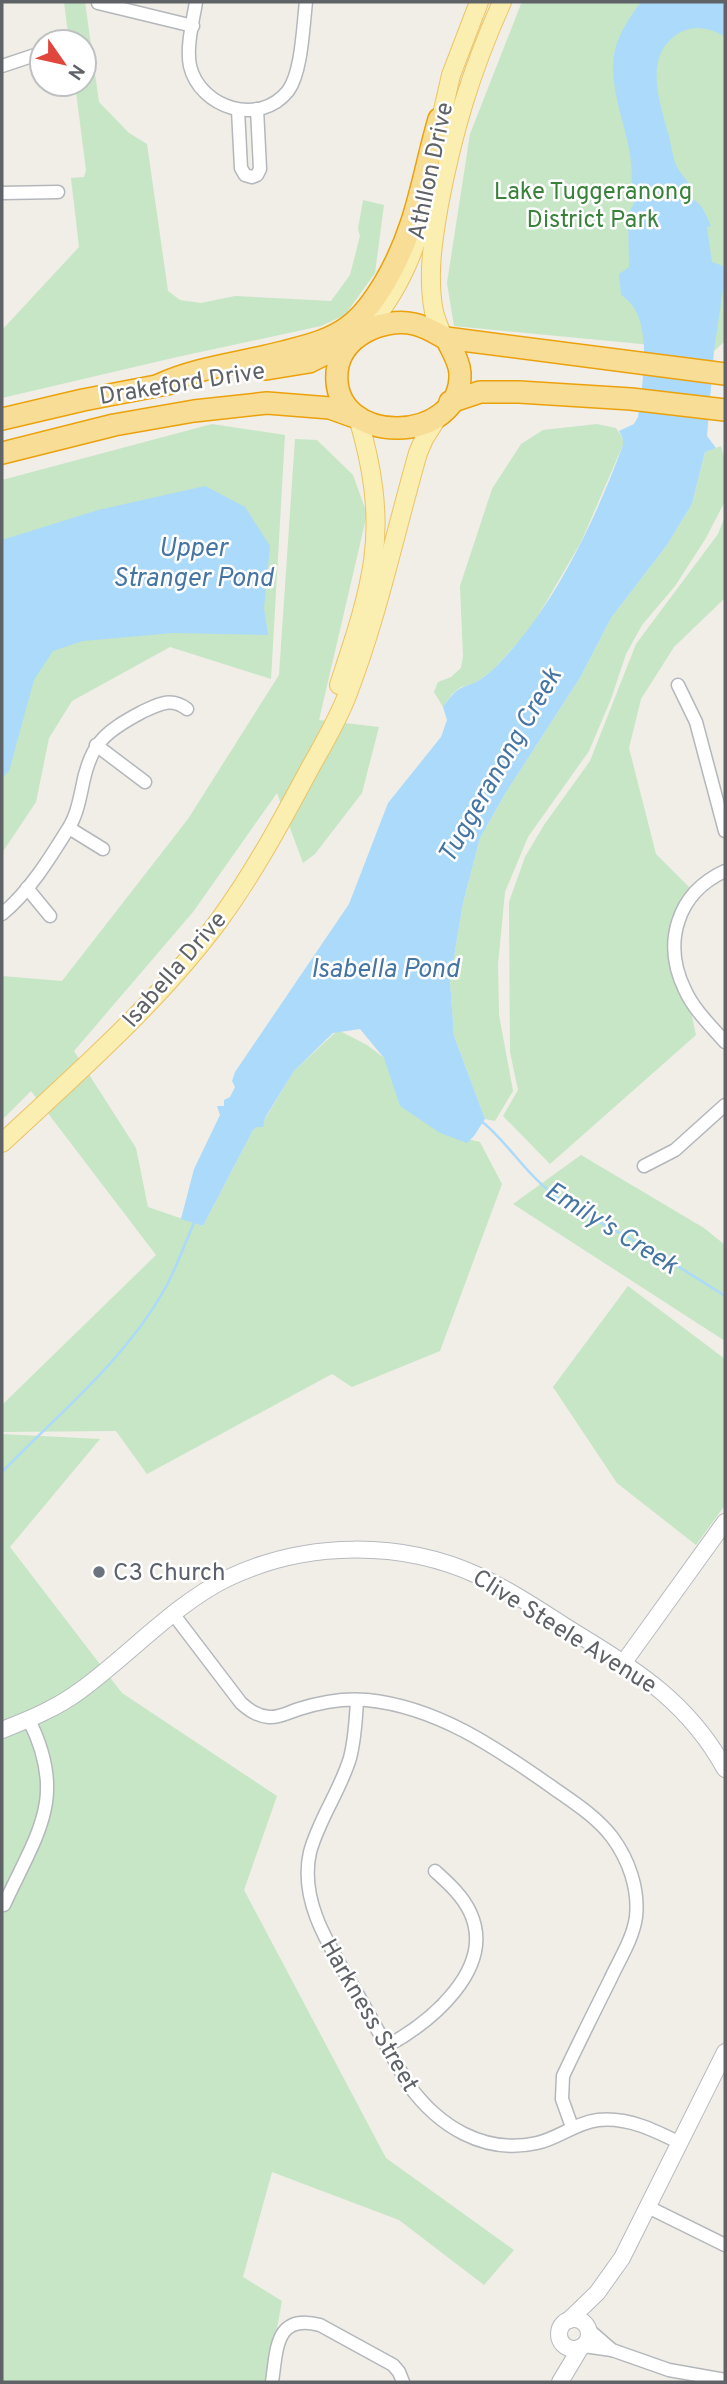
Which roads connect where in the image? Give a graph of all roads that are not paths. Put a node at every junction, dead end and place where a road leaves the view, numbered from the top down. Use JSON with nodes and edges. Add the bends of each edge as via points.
{"nodes":[{"id":1,"x":196,"y":2,"type":"edge"},
{"id":2,"x":306,"y":2,"type":"edge"},
{"id":3,"x":479,"y":2,"type":"edge"},
{"id":4,"x":502,"y":2,"type":"edge"},
{"id":5,"x":99,"y":3,"type":"edge"},
{"id":6,"x":193,"y":26,"type":"junction"},
{"id":7,"x":28,"y":57,"type":"edge"},
{"id":8,"x":2,"y":66,"type":"edge"},
{"id":9,"x":257,"y":109,"type":"junction"},
{"id":10,"x":237,"y":110,"type":"junction"},
{"id":11,"x":439,"y":119,"type":"junction"},
{"id":12,"x":58,"y":192,"type":"dead end"},
{"id":13,"x":2,"y":194,"type":"edge"},
{"id":14,"x":361,"y":334,"type":"junction"},
{"id":15,"x":445,"y":337,"type":"junction"},
{"id":16,"x":721,"y":373,"type":"edge"},
{"id":17,"x":159,"y":385,"type":"junction"},
{"id":18,"x":445,"y":407,"type":"junction"},
{"id":19,"x":719,"y":409,"type":"edge"},
{"id":20,"x":357,"y":417,"type":"junction"},
{"id":21,"x":2,"y":419,"type":"edge"},
{"id":22,"x":2,"y":453,"type":"edge"},
{"id":23,"x":678,"y":685,"type":"dead end"},
{"id":24,"x":187,"y":709,"type":"dead end"},
{"id":25,"x":96,"y":745,"type":"junction"},
{"id":26,"x":310,"y":768,"type":"junction"},
{"id":27,"x":145,"y":782,"type":"dead end"},
{"id":28,"x":69,"y":828,"type":"junction"},
{"id":29,"x":725,"y":831,"type":"edge"},
{"id":30,"x":103,"y":849,"type":"dead end"},
{"id":31,"x":725,"y":871,"type":"edge"},
{"id":32,"x":27,"y":887,"type":"junction"},
{"id":33,"x":2,"y":914,"type":"edge"},
{"id":34,"x":50,"y":916,"type":"dead end"},
{"id":35,"x":720,"y":1027,"type":"edge"},
{"id":36,"x":725,"y":1042,"type":"edge"},
{"id":37,"x":725,"y":1105,"type":"edge"},
{"id":38,"x":10,"y":1135,"type":"edge"},
{"id":39,"x":644,"y":1166,"type":"dead end"},
{"id":40,"x":725,"y":1522,"type":"edge"},
{"id":41,"x":174,"y":1615,"type":"junction"},
{"id":42,"x":624,"y":1662,"type":"junction"},
{"id":43,"x":357,"y":1700,"type":"junction"},
{"id":44,"x":29,"y":1720,"type":"junction"},
{"id":45,"x":2,"y":1730,"type":"edge"},
{"id":46,"x":725,"y":1769,"type":"edge"},
{"id":47,"x":435,"y":1871,"type":"dead end"},
{"id":48,"x":4,"y":1905,"type":"dead end"},
{"id":49,"x":387,"y":2046,"type":"junction"},
{"id":50,"x":725,"y":2052,"type":"edge"},
{"id":51,"x":572,"y":2127,"type":"junction"},
{"id":52,"x":680,"y":2143,"type":"junction"},
{"id":53,"x":648,"y":2207,"type":"junction"},
{"id":54,"x":725,"y":2245,"type":"edge"},
{"id":55,"x":597,"y":2293,"type":"junction"},
{"id":56,"x":569,"y":2320,"type":"junction"},
{"id":57,"x":585,"y":2337,"type":"junction"},
{"id":58,"x":562,"y":2343,"type":"junction"},
{"id":59,"x":725,"y":2380,"type":"edge"},
{"id":60,"x":561,"y":2381,"type":"edge"},
{"id":61,"x":272,"y":2382,"type":"edge"},
{"id":62,"x":403,"y":2382,"type":"edge"}],
"edges":[{"from":1,"to":6,"type":"street"},
{"from":2,"to":9,"type":"street","via":[[295,78],[278,100]]},
{"from":3,"to":11,"type":"main road","name":"Athllon Drive"},
{"from":4,"to":15,"type":"main road","name":"Athllon Drive","via":[[460,110],[431,255],[435,313]]},
{"from":5,"to":6,"type":"street"},
{"from":6,"to":10,"type":"street","via":[[189,60],[195,80],[211,98]]},
{"from":7,"to":8,"type":"street"},
{"from":9,"to":10,"type":"street"},
{"from":9,"to":10,"type":"street","via":[[260,169],[252,177],[241,169]]},
{"from":11,"to":14,"type":"main road","name":"Athllon Drive","via":[[422,226],[410,260],[393,295]]},
{"from":11,"to":17,"type":"highway","via":[[411,229],[377,296],[359,317],[308,346]]},
{"from":12,"to":13,"type":"street"},
{"from":14,"to":15,"type":"highway","via":[[400,323]]},
{"from":14,"to":17,"type":"highway","name":"Drakeford Drive","via":[[309,362]]},
{"from":14,"to":20,"type":"highway","via":[[338,362],[337,380],[344,401]]},
{"from":15,"to":16,"type":"highway"},
{"from":15,"to":18,"type":"highway","via":[[460,374],[456,393]]},
{"from":17,"to":21,"type":"highway","name":"Drakeford Drive"},
{"from":18,"to":19,"type":"highway","via":[[480,392],[492,392],[575,394]]},
{"from":18,"to":20,"type":"highway","via":[[426,423],[401,429],[384,428]]},
{"from":18,"to":26,"type":"main road","name":"Isabella Drive","via":[[418,453],[379,603],[352,684]]},
{"from":20,"to":22,"type":"highway","name":"Drakeford Drive","via":[[330,408],[267,403],[114,425]]},
{"from":20,"to":26,"type":"main road","name":"Isabella Drive","via":[[374,489],[373,560],[358,624]]},
{"from":23,"to":29,"type":"street","via":[[696,722]]},
{"from":24,"to":25,"type":"street","via":[[173,702],[161,703],[115,727]]},
{"from":25,"to":27,"type":"street"},
{"from":25,"to":28,"type":"street","via":[[86,764]]},
{"from":26,"to":38,"type":"main road","name":"Isabella Drive","via":[[257,865],[199,946],[130,1023]]},
{"from":28,"to":30,"type":"street"},
{"from":28,"to":32,"type":"street"},
{"from":31,"to":35,"type":"street","via":[[697,889],[685,904],[674,940],[677,970],[685,990],[696,1009]]},
{"from":32,"to":33,"type":"street"},
{"from":32,"to":34,"type":"street"},
{"from":35,"to":36,"type":"street"},
{"from":37,"to":39,"type":"street","via":[[675,1150]]},
{"from":40,"to":42,"type":"street"},
{"from":41,"to":42,"type":"street","name":"Clive Steele Avenue","via":[[217,1584],[257,1566],[323,1551],[376,1550],[430,1558],[470,1572]]},
{"from":41,"to":43,"type":"street","via":[[241,1703],[254,1713],[270,1717],[319,1703]]},
{"from":41,"to":44,"type":"street","name":"Clive Steele Avenue","via":[[83,1689]]},
{"from":42,"to":46,"type":"street","name":"Clive Steele Avenue","via":[[692,1720]]},
{"from":43,"to":49,"type":"street","name":"Harkness Street","via":[[349,1758],[315,1835],[308,1877],[318,1922]]},
{"from":43,"to":51,"type":"street","via":[[401,1706],[435,1717],[500,1750],[589,1813],[624,1856],[636,1895],[634,1924],[563,2076],[562,2099]]},
{"from":44,"to":45,"type":"street","name":"Clive Steele Avenue"},
{"from":44,"to":48,"type":"street","via":[[45,1760],[48,1793],[39,1829]]},
{"from":47,"to":49,"type":"street","via":[[470,1911],[475,1949],[443,2006]]},
{"from":49,"to":51,"type":"street","name":"Harkness Street","via":[[421,2102],[465,2135],[517,2146],[546,2140]]},
{"from":50,"to":52,"type":"street"},
{"from":51,"to":52,"type":"street","name":"Harkness Street","via":[[617,2120]]},
{"from":52,"to":53,"type":"street"},
{"from":53,"to":54,"type":"street"},
{"from":53,"to":55,"type":"street","via":[[622,2258]]},
{"from":55,"to":56,"type":"street"},
{"from":55,"to":57,"type":"street"},
{"from":56,"to":57,"type":"street","via":[[578,2319]]},
{"from":56,"to":58,"type":"street","via":[[560,2330]]},
{"from":57,"to":58,"type":"street","via":[[569,2348]]},
{"from":57,"to":59,"type":"street","via":[[669,2370]]},
{"from":57,"to":60,"type":"street"},
{"from":58,"to":60,"type":"street"},
{"from":61,"to":62,"type":"street","via":[[280,2337],[294,2324],[309,2322],[393,2365]]}]}
